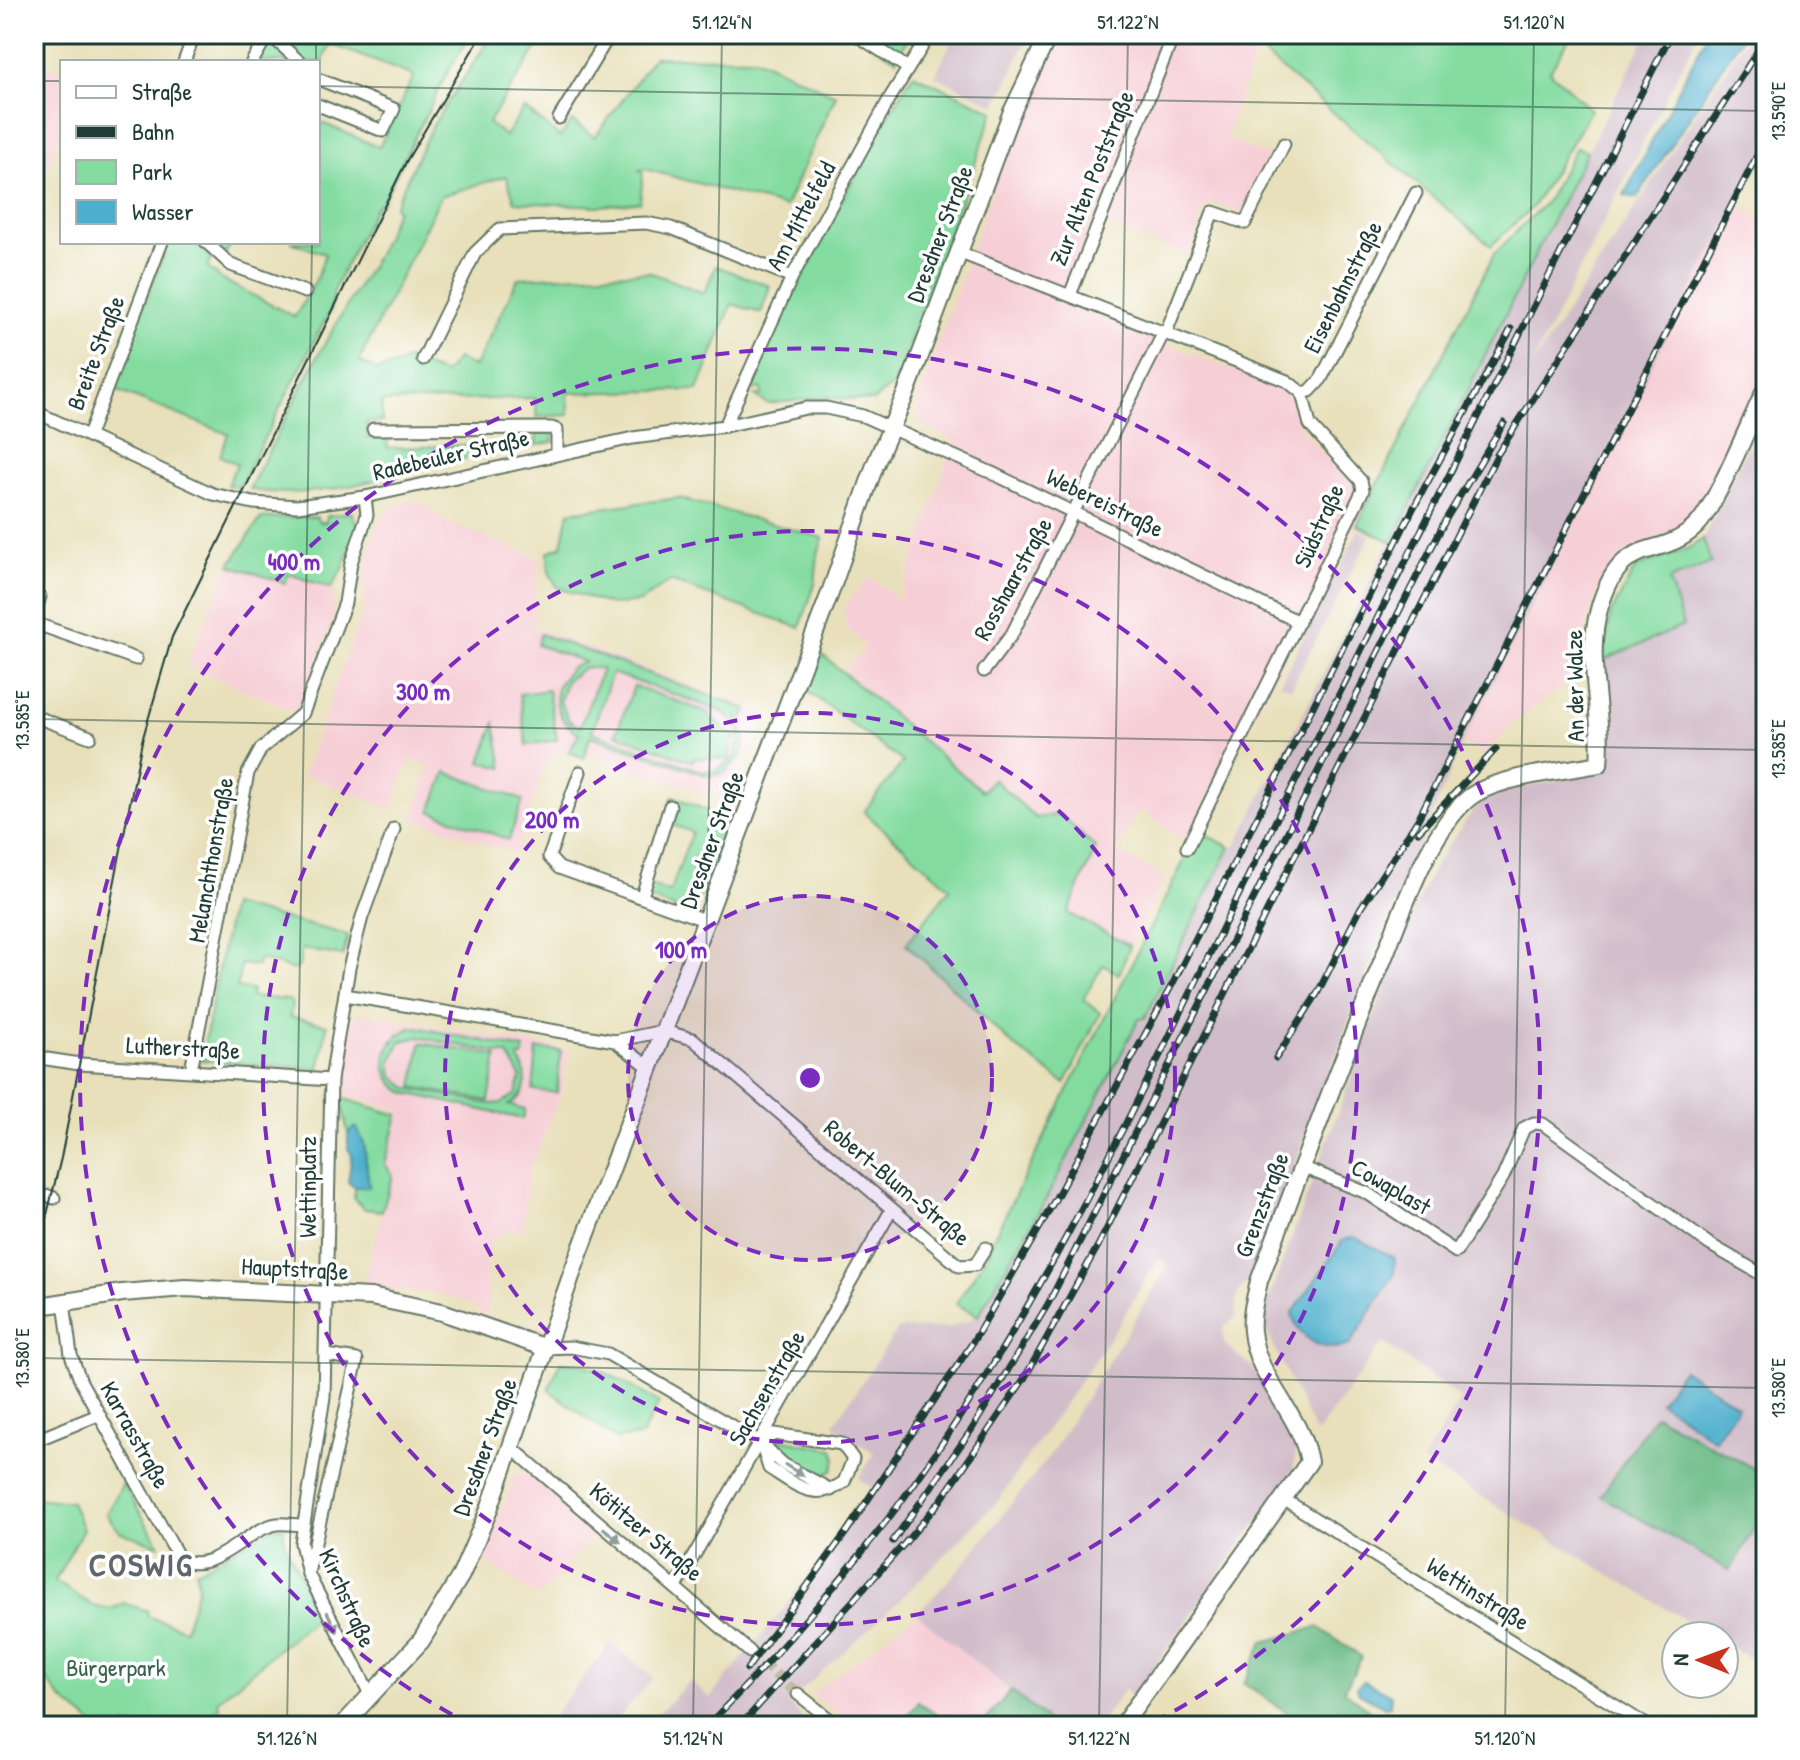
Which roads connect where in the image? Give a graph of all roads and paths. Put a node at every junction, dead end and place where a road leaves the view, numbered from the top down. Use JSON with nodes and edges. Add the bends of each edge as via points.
{"nodes":[{"id":1,"x":194,"y":34,"type":"edge"},
{"id":2,"x":268,"y":34,"type":"edge"},
{"id":3,"x":610,"y":34,"type":"edge"},
{"id":4,"x":855,"y":34,"type":"edge"},
{"id":5,"x":930,"y":34,"type":"edge"},
{"id":6,"x":1049,"y":34,"type":"edge"},
{"id":7,"x":1174,"y":34,"type":"edge"},
{"id":8,"x":185,"y":60,"type":"edge"},
{"id":9,"x":253,"y":60,"type":"edge"},
{"id":10,"x":298,"y":60,"type":"edge"},
{"id":11,"x":908,"y":68,"type":"junction"},
{"id":12,"x":320,"y":80,"type":"edge"},
{"id":13,"x":320,"y":106,"type":"edge"},
{"id":14,"x":559,"y":118,"type":"dead end"},
{"id":15,"x":1284,"y":144,"type":"dead end"},
{"id":16,"x":1416,"y":193,"type":"dead end"},
{"id":17,"x":161,"y":244,"type":"edge"},
{"id":18,"x":208,"y":244,"type":"edge"},
{"id":19,"x":958,"y":252,"type":"junction"},
{"id":20,"x":792,"y":277,"type":"junction"},
{"id":21,"x":305,"y":292,"type":"dead end"},
{"id":22,"x":1070,"y":295,"type":"junction"},
{"id":23,"x":1164,"y":334,"type":"junction"},
{"id":24,"x":423,"y":359,"type":"dead end"},
{"id":25,"x":1766,"y":388,"type":"edge"},
{"id":26,"x":1302,"y":393,"type":"junction"},
{"id":27,"x":34,"y":411,"type":"edge"},
{"id":28,"x":725,"y":426,"type":"junction"},
{"id":29,"x":890,"y":428,"type":"junction"},
{"id":30,"x":373,"y":429,"type":"dead end"},
{"id":31,"x":89,"y":435,"type":"junction"},
{"id":32,"x":557,"y":454,"type":"junction"},
{"id":33,"x":365,"y":497,"type":"junction"},
{"id":34,"x":1076,"y":512,"type":"junction"},
{"id":35,"x":34,"y":595,"type":"edge"},
{"id":36,"x":34,"y":615,"type":"edge"},
{"id":37,"x":1299,"y":622,"type":"junction"},
{"id":38,"x":34,"y":623,"type":"edge"},
{"id":39,"x":136,"y":659,"type":"dead end"},
{"id":40,"x":984,"y":671,"type":"dead end"},
{"id":41,"x":34,"y":716,"type":"edge"},
{"id":42,"x":90,"y":737,"type":"dead end"},
{"id":43,"x":1599,"y":764,"type":"joint"},
{"id":44,"x":580,"y":772,"type":"dead end"},
{"id":45,"x":670,"y":806,"type":"dead end"},
{"id":46,"x":34,"y":814,"type":"edge"},
{"id":47,"x":34,"y":824,"type":"edge"},
{"id":48,"x":394,"y":829,"type":"dead end"},
{"id":49,"x":1187,"y":848,"type":"dead end"},
{"id":50,"x":642,"y":896,"type":"junction"},
{"id":51,"x":707,"y":921,"type":"junction"},
{"id":52,"x":345,"y":995,"type":"junction"},
{"id":53,"x":663,"y":1031,"type":"junction"},
{"id":54,"x":615,"y":1041,"type":"junction"},
{"id":55,"x":34,"y":1057,"type":"edge"},
{"id":56,"x":649,"y":1067,"type":"junction"},
{"id":57,"x":191,"y":1070,"type":"junction"},
{"id":58,"x":331,"y":1080,"type":"junction"},
{"id":59,"x":1302,"y":1167,"type":"junction"},
{"id":60,"x":892,"y":1209,"type":"junction"},
{"id":61,"x":986,"y":1248,"type":"dead end"},
{"id":62,"x":1766,"y":1277,"type":"edge"},
{"id":63,"x":329,"y":1295,"type":"junction"},
{"id":64,"x":64,"y":1302,"type":"junction"},
{"id":65,"x":34,"y":1307,"type":"edge"},
{"id":66,"x":546,"y":1348,"type":"junction"},
{"id":67,"x":327,"y":1355,"type":"junction"},
{"id":68,"x":98,"y":1415,"type":"junction"},
{"id":69,"x":34,"y":1441,"type":"edge"},
{"id":70,"x":761,"y":1443,"type":"junction"},
{"id":71,"x":511,"y":1447,"type":"junction"},
{"id":72,"x":1285,"y":1500,"type":"junction"},
{"id":73,"x":303,"y":1525,"type":"junction"},
{"id":74,"x":203,"y":1562,"type":"joint"},
{"id":75,"x":308,"y":1574,"type":"junction"},
{"id":76,"x":676,"y":1587,"type":"junction"},
{"id":77,"x":750,"y":1652,"type":"tunnel mouth"},
{"id":78,"x":798,"y":1694,"type":"tunnel mouth"},
{"id":79,"x":371,"y":1696,"type":"junction"},
{"id":80,"x":342,"y":1726,"type":"edge"},
{"id":81,"x":838,"y":1726,"type":"edge"},
{"id":82,"x":1122,"y":1726,"type":"edge"},
{"id":83,"x":1648,"y":1726,"type":"edge"}],
"edges":[{"from":1,"to":8,"type":"street"},
{"from":2,"to":9,"type":"street"},
{"from":2,"to":10,"type":"street"},
{"from":3,"to":14,"type":"street"},
{"from":4,"to":11,"type":"street"},
{"from":5,"to":11,"type":"street","name":"Am Mittelfeld"},
{"from":6,"to":19,"type":"main road","name":"Dresdner Straße","via":[[1011,114]]},
{"from":7,"to":22,"type":"street","name":"Zur Alten Poststraße"},
{"from":11,"to":20,"type":"street","name":"Am Mittelfeld"},
{"from":12,"to":13,"type":"street","via":[[394,109],[383,131]]},
{"from":15,"to":23,"type":"street","name":"Rosshaarstraße","via":[[1245,223],[1213,212]]},
{"from":16,"to":26,"type":"street","name":"Eisenbahnstraße","via":[[1321,379]]},
{"from":17,"to":31,"type":"street","name":"Breite Straße"},
{"from":18,"to":21,"type":"street","via":[[231,265]]},
{"from":19,"to":22,"type":"street"},
{"from":19,"to":29,"type":"main road","name":"Dresdner Straße"},
{"from":20,"to":24,"type":"street","via":[[646,223],[500,229],[475,253]]},
{"from":20,"to":28,"type":"street","name":"Am Mittelfeld"},
{"from":22,"to":23,"type":"street"},
{"from":23,"to":26,"type":"street","via":[[1277,377]]},
{"from":23,"to":34,"type":"street","name":"Rosshaarstraße"},
{"from":25,"to":43,"type":"main road","name":"An der Walze","via":[[1700,522],[1670,542],[1644,548],[1625,560],[1600,605],[1594,639],[1602,738]]},
{"from":26,"to":37,"type":"street","name":"Südstraße","via":[[1310,425],[1355,472],[1363,490]]},
{"from":27,"to":31,"type":"street","name":"Radebeuler Straße"},
{"from":28,"to":29,"type":"street","name":"Radebeuler Straße","via":[[826,408]]},
{"from":28,"to":32,"type":"street","name":"Radebeuler Straße"},
{"from":29,"to":34,"type":"street","name":"Webereistraße"},
{"from":29,"to":51,"type":"main road","name":"Dresdner Straße"},
{"from":30,"to":32,"type":"street","via":[[552,428],[557,430]]},
{"from":31,"to":33,"type":"street","name":"Radebeuler Straße","via":[[213,494],[253,503],[297,506]]},
{"from":32,"to":33,"type":"street","name":"Radebeuler Straße"},
{"from":33,"to":57,"type":"street","name":"Melanchthonstraße","via":[[367,515],[345,603],[303,713],[261,749],[248,773]]},
{"from":34,"to":37,"type":"street","name":"Webereistraße"},
{"from":34,"to":40,"type":"street","name":"Rosshaarstraße","via":[[1012,634]]},
{"from":35,"to":36,"type":"street","via":[[40,597]]},
{"from":37,"to":49,"type":"street","name":"Südstraße"},
{"from":38,"to":39,"type":"street"},
{"from":41,"to":42,"type":"street"},
{"from":43,"to":59,"type":"main road","name":"Grenzstraße","via":[[1487,788],[1458,812],[1414,882]]},
{"from":44,"to":50,"type":"street","via":[[549,857],[559,868]]},
{"from":45,"to":50,"type":"street"},
{"from":46,"to":47,"type":"street"},
{"from":48,"to":52,"type":"street","name":"Wettinplatz","via":[[362,917]]},
{"from":50,"to":51,"type":"street"},
{"from":51,"to":53,"type":"main road","name":"Dresdner Straße"},
{"from":52,"to":54,"type":"street"},
{"from":52,"to":58,"type":"street","name":"Wettinplatz"},
{"from":53,"to":54,"type":"street"},
{"from":53,"to":56,"type":"main road","name":"Dresdner Straße"},
{"from":53,"to":60,"type":"street","name":"Robert-Blum-Straße","via":[[693,1039]]},
{"from":54,"to":56,"type":"street"},
{"from":55,"to":57,"type":"street","name":"Lutherstraße"},
{"from":56,"to":66,"type":"main road","name":"Dresdner Straße"},
{"from":57,"to":58,"type":"street","name":"Lutherstraße"},
{"from":58,"to":63,"type":"street","name":"Wettinplatz"},
{"from":59,"to":62,"type":"street","name":"Cowaplast","via":[[1367,1193],[1456,1252],[1503,1177],[1524,1128],[1534,1123],[1553,1130],[1709,1244]]},
{"from":59,"to":72,"type":"main road","name":"Grenzstraße","via":[[1251,1314],[1259,1359],[1306,1442],[1309,1462]]},
{"from":60,"to":61,"type":"street","name":"Robert-Blum-Straße","via":[[959,1266],[975,1265]]},
{"from":60,"to":70,"type":"street","name":"Sachsenstraße"},
{"from":63,"to":64,"type":"main road","name":"Hauptstraße","via":[[185,1288]]},
{"from":63,"to":66,"type":"main road","name":"Hauptstraße","via":[[413,1305]]},
{"from":63,"to":67,"type":"street","name":"Wettinplatz"},
{"from":64,"to":65,"type":"main road","name":"Hauptstraße"},
{"from":64,"to":68,"type":"street","name":"Karrasstraße","via":[[71,1355]]},
{"from":66,"to":70,"type":"street","via":[[608,1354]]},
{"from":66,"to":71,"type":"main road","name":"Dresdner Straße"},
{"from":67,"to":73,"type":"street","name":"Wettinplatz","via":[[319,1441]]},
{"from":67,"to":75,"type":"street","via":[[357,1360]]},
{"from":68,"to":69,"type":"street"},
{"from":68,"to":74,"type":"street","name":"Karrasstraße","via":[[179,1558],[189,1564]]},
{"from":70,"to":70,"type":"street","one_way":true,"via":[[769,1468],[811,1494],[844,1482],[853,1464],[842,1444],[774,1434]]},
{"from":70,"to":76,"type":"street","name":"Sachsenstraße"},
{"from":71,"to":76,"type":"street","name":"Kötitzer Straße","one_way":true},
{"from":71,"to":79,"type":"main road","name":"Dresdner Straße","via":[[461,1575],[421,1641]]},
{"from":72,"to":82,"type":"main road","name":"Grenzstraße"},
{"from":72,"to":83,"type":"street","name":"Wettinstraße"},
{"from":73,"to":74,"type":"street","name":"Kirchstraße","via":[[275,1524]]},
{"from":73,"to":75,"type":"street","name":"Kirchstraße"},
{"from":75,"to":79,"type":"street","name":"Kirchstraße","one_way":true},
{"from":76,"to":77,"type":"street","name":"Kötitzer Straße"},
{"from":78,"to":81,"type":"street"},
{"from":79,"to":80,"type":"main road","name":"Dresdner Straße"}]}
